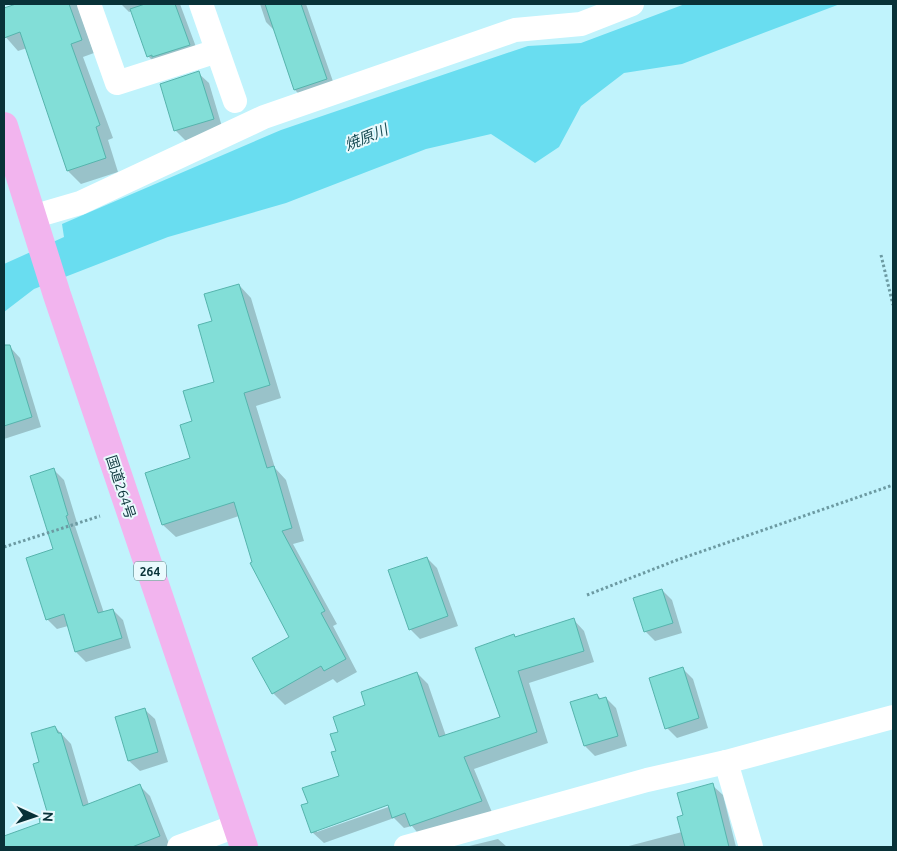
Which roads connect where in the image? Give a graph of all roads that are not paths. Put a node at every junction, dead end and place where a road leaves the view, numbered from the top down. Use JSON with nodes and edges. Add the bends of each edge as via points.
{"nodes":[{"id":1,"x":89,"y":4,"type":"edge"},
{"id":2,"x":200,"y":4,"type":"edge"},
{"id":3,"x":632,"y":4,"type":"edge"},
{"id":4,"x":217,"y":51,"type":"junction"},
{"id":5,"x":235,"y":101,"type":"dead end"},
{"id":6,"x":4,"y":126,"type":"edge"},
{"id":7,"x":32,"y":218,"type":"junction"},
{"id":8,"x":893,"y":717,"type":"edge"},
{"id":9,"x":726,"y":762,"type":"junction"},
{"id":10,"x":240,"y":837,"type":"edge"},
{"id":11,"x":179,"y":847,"type":"edge"},
{"id":12,"x":406,"y":847,"type":"edge"},
{"id":13,"x":751,"y":847,"type":"edge"}],
"edges":[{"from":1,"to":4,"type":"street","via":[[117,83]]},
{"from":2,"to":4,"type":"street"},
{"from":3,"to":7,"type":"street","via":[[581,24],[515,30],[264,117],[80,203]]},
{"from":4,"to":5,"type":"street"},
{"from":6,"to":7,"type":"highway","name":"国道264号","number":"264"},
{"from":7,"to":10,"type":"highway","name":"国道264号","number":"264"},
{"from":8,"to":9,"type":"street"},
{"from":9,"to":12,"type":"street","via":[[646,780]]},
{"from":9,"to":13,"type":"street"},
{"from":10,"to":11,"type":"street"}]}
